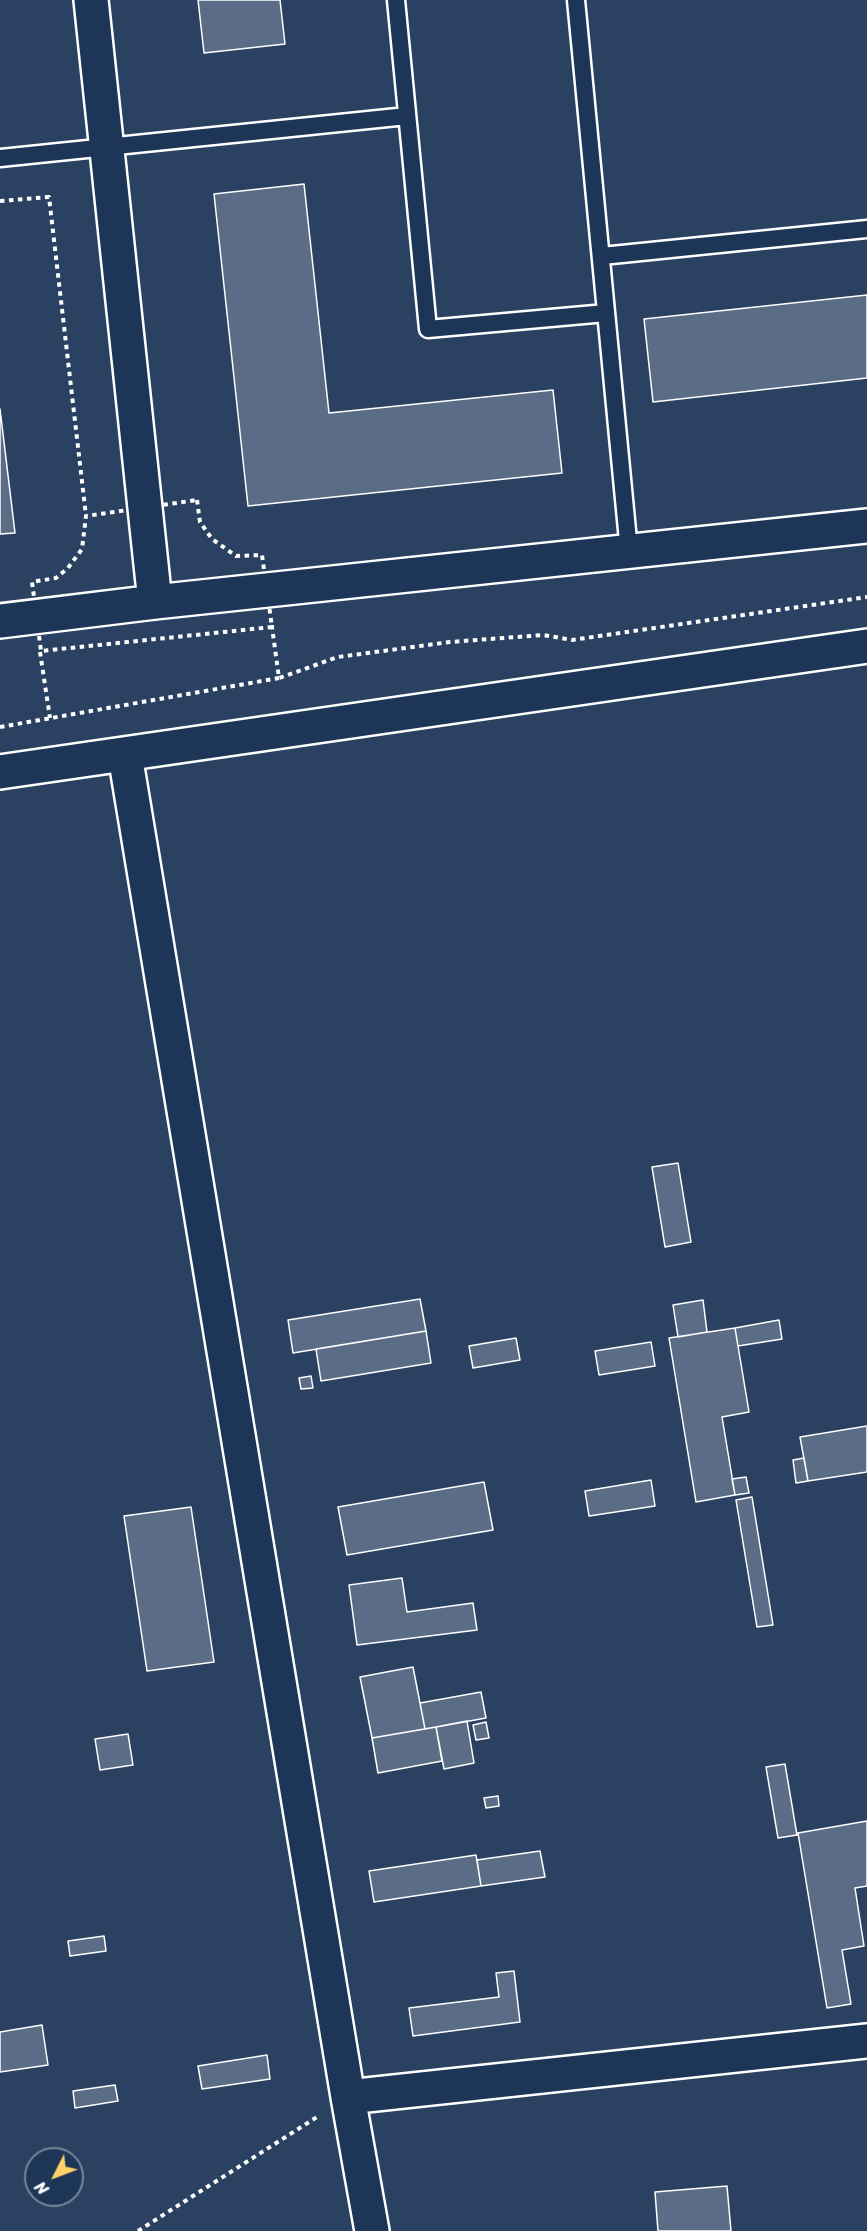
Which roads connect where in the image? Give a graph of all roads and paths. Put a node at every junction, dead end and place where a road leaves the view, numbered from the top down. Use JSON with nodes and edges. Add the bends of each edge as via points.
{"nodes":[{"id":1,"x":91,"y":0,"type":"edge"},
{"id":2,"x":396,"y":0,"type":"edge"},
{"id":3,"x":576,"y":0,"type":"edge"},
{"id":4,"x":407,"y":116,"type":"junction"},
{"id":5,"x":106,"y":146,"type":"junction"},
{"id":6,"x":0,"y":158,"type":"edge"},
{"id":7,"x":0,"y":201,"type":"edge"},
{"id":8,"x":867,"y":229,"type":"edge"},
{"id":9,"x":602,"y":256,"type":"junction"},
{"id":10,"x":606,"y":313,"type":"junction"},
{"id":11,"x":86,"y":516,"type":"dead end"},
{"id":12,"x":867,"y":526,"type":"edge"},
{"id":13,"x":629,"y":551,"type":"junction"},
{"id":14,"x":867,"y":597,"type":"edge"},
{"id":15,"x":155,"y":602,"type":"junction"},
{"id":16,"x":0,"y":621,"type":"edge"},
{"id":17,"x":284,"y":626,"type":"dead end"},
{"id":18,"x":867,"y":646,"type":"edge"},
{"id":19,"x":31,"y":652,"type":"dead end"},
{"id":20,"x":279,"y":678,"type":"junction"},
{"id":21,"x":50,"y":718,"type":"junction"},
{"id":22,"x":0,"y":727,"type":"edge"},
{"id":23,"x":125,"y":755,"type":"junction"},
{"id":24,"x":0,"y":772,"type":"edge"},
{"id":25,"x":867,"y":2041,"type":"edge"},
{"id":26,"x":348,"y":2097,"type":"junction"},
{"id":27,"x":138,"y":2231,"type":"edge"},
{"id":28,"x":372,"y":2231,"type":"edge"}],
"edges":[{"from":1,"to":5,"type":"street"},
{"from":2,"to":4,"type":"lane"},
{"from":3,"to":9,"type":"lane"},
{"from":4,"to":5,"type":"lane"},
{"from":4,"to":10,"type":"lane","via":[[428,329]]},
{"from":5,"to":6,"type":"lane"},
{"from":5,"to":15,"type":"street"},
{"from":7,"to":11,"type":"path","via":[[49,197]]},
{"from":8,"to":9,"type":"lane"},
{"from":9,"to":10,"type":"lane"},
{"from":10,"to":13,"type":"lane"},
{"from":12,"to":13,"type":"street"},
{"from":13,"to":15,"type":"street"},
{"from":14,"to":20,"type":"path","via":[[572,640],[543,635],[439,643],[338,657]]},
{"from":15,"to":16,"type":"street"},
{"from":17,"to":20,"type":"path","via":[[272,627]]},
{"from":18,"to":23,"type":"street"},
{"from":19,"to":21,"type":"path","via":[[41,651]]},
{"from":20,"to":21,"type":"path"},
{"from":21,"to":22,"type":"path"},
{"from":23,"to":24,"type":"street"},
{"from":23,"to":26,"type":"street"},
{"from":25,"to":26,"type":"street"},
{"from":26,"to":27,"type":"path"},
{"from":26,"to":28,"type":"street"}]}
